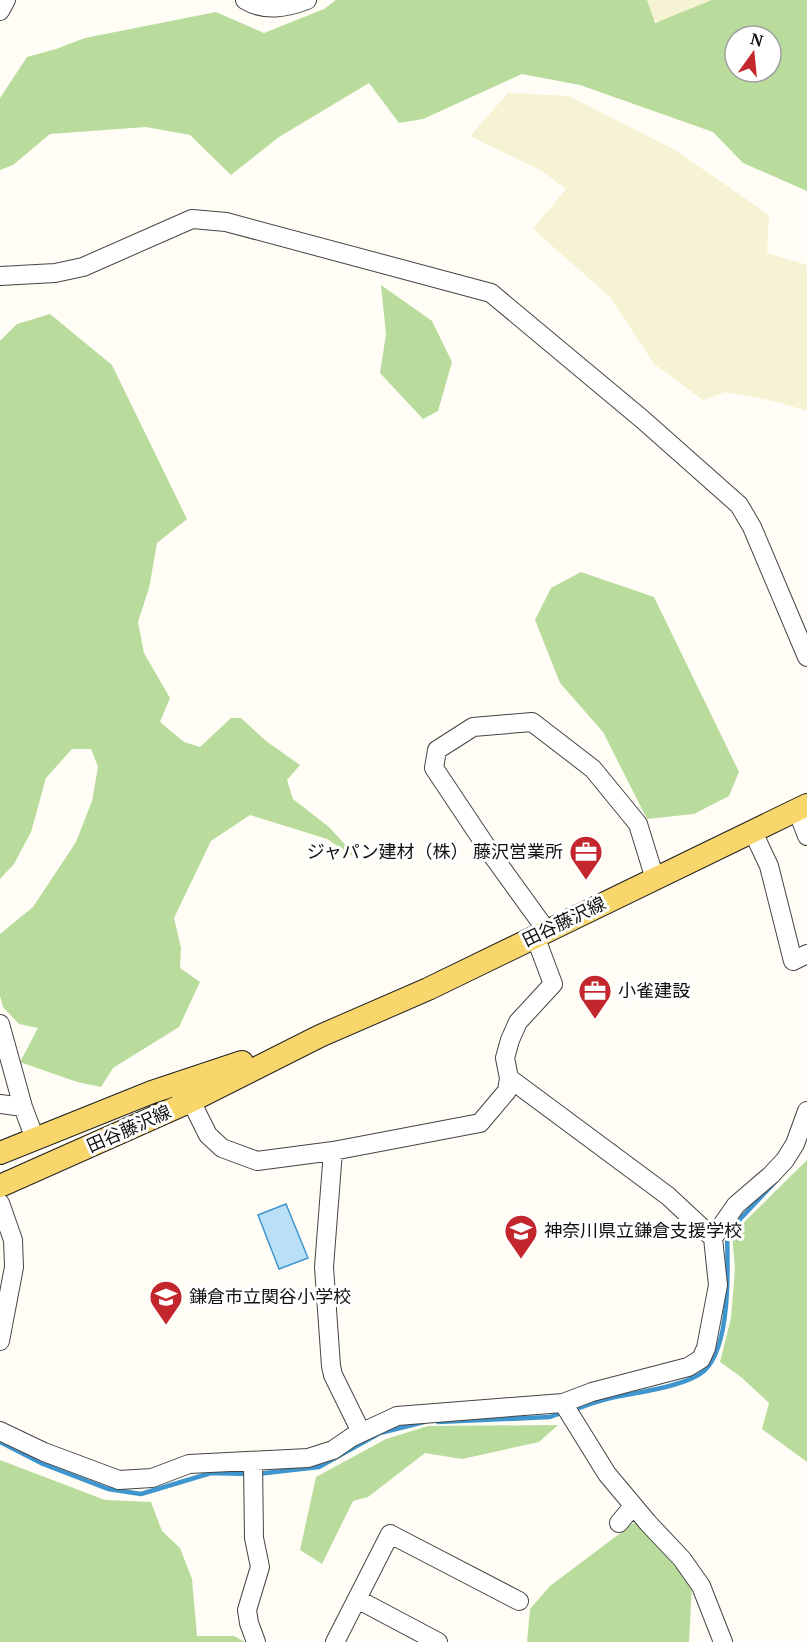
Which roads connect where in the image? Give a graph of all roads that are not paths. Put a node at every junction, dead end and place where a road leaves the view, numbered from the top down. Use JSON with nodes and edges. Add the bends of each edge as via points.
{"nodes":[{"id":1,"x":6,"y":0,"type":"edge"},
{"id":2,"x":244,"y":0,"type":"edge"},
{"id":3,"x":307,"y":0,"type":"edge"},
{"id":4,"x":0,"y":10,"type":"edge"},
{"id":5,"x":0,"y":276,"type":"edge"},
{"id":6,"x":807,"y":657,"type":"edge"},
{"id":7,"x":802,"y":808,"type":"edge"},
{"id":8,"x":753,"y":832,"type":"junction"},
{"id":9,"x":807,"y":836,"type":"edge"},
{"id":10,"x":655,"y":879,"type":"junction"},
{"id":11,"x":541,"y":934,"type":"junction"},
{"id":12,"x":807,"y":954,"type":"edge"},
{"id":13,"x":0,"y":1024,"type":"edge"},
{"id":14,"x":320,"y":1036,"type":"junction"},
{"id":15,"x":509,"y":1078,"type":"junction"},
{"id":16,"x":164,"y":1089,"type":"junction"},
{"id":17,"x":191,"y":1101,"type":"junction"},
{"id":18,"x":0,"y":1104,"type":"edge"},
{"id":19,"x":23,"y":1107,"type":"junction"},
{"id":20,"x":807,"y":1111,"type":"edge"},
{"id":21,"x":35,"y":1139,"type":"junction"},
{"id":22,"x":333,"y":1152,"type":"junction"},
{"id":23,"x":0,"y":1153,"type":"edge"},
{"id":24,"x":0,"y":1186,"type":"edge"},
{"id":25,"x":0,"y":1203,"type":"edge"},
{"id":26,"x":713,"y":1238,"type":"junction"},
{"id":27,"x":0,"y":1341,"type":"edge"},
{"id":28,"x":563,"y":1403,"type":"junction"},
{"id":29,"x":0,"y":1431,"type":"edge"},
{"id":30,"x":361,"y":1432,"type":"junction"},
{"id":31,"x":254,"y":1470,"type":"junction"},
{"id":32,"x":633,"y":1506,"type":"junction"},
{"id":33,"x":619,"y":1522,"type":"dead end"},
{"id":34,"x":357,"y":1599,"type":"junction"},
{"id":35,"x":519,"y":1601,"type":"dead end"},
{"id":36,"x":426,"y":1639,"type":"edge"},
{"id":37,"x":256,"y":1642,"type":"edge"},
{"id":38,"x":335,"y":1642,"type":"edge"},
{"id":39,"x":723,"y":1642,"type":"edge"}],
"edges":[{"from":1,"to":4,"type":"street"},
{"from":2,"to":3,"type":"street","via":[[279,9]]},
{"from":5,"to":6,"type":"street","via":[[55,273],[82,267],[192,219],[226,222],[491,293],[739,505]]},
{"from":7,"to":8,"type":"main road","name":"田谷藤沢線"},
{"from":7,"to":9,"type":"street"},
{"from":8,"to":10,"type":"main road","name":"田谷藤沢線"},
{"from":8,"to":12,"type":"street","via":[[769,866],[793,962]]},
{"from":10,"to":11,"type":"main road","name":"田谷藤沢線"},
{"from":10,"to":11,"type":"street","via":[[638,824],[593,769],[532,722],[473,727],[437,750],[434,768]]},
{"from":11,"to":14,"type":"main road","name":"田谷藤沢線"},
{"from":11,"to":15,"type":"street","via":[[553,984],[518,1022],[505,1058]]},
{"from":13,"to":19,"type":"street"},
{"from":14,"to":16,"type":"main road","name":"田谷藤沢線"},
{"from":14,"to":17,"type":"main road","name":"田谷藤沢線"},
{"from":15,"to":22,"type":"street","via":[[507,1091],[480,1123]]},
{"from":15,"to":26,"type":"street","via":[[668,1196]]},
{"from":16,"to":17,"type":"street","via":[[181,1093]]},
{"from":16,"to":21,"type":"main road","name":"田谷藤沢線"},
{"from":17,"to":22,"type":"street","via":[[208,1135],[222,1148],[248,1158],[257,1161]]},
{"from":17,"to":24,"type":"main road","name":"田谷藤沢線"},
{"from":18,"to":19,"type":"street"},
{"from":19,"to":21,"type":"street"},
{"from":20,"to":26,"type":"street","via":[[785,1160],[736,1205]]},
{"from":21,"to":23,"type":"main road","name":"田谷藤沢線"},
{"from":22,"to":30,"type":"street","via":[[324,1267],[331,1366]]},
{"from":25,"to":27,"type":"street","via":[[13,1240],[14,1267]]},
{"from":26,"to":28,"type":"street","via":[[718,1285],[701,1359],[688,1368]]},
{"from":28,"to":30,"type":"street","via":[[397,1416]]},
{"from":28,"to":32,"type":"street","via":[[607,1474]]},
{"from":29,"to":31,"type":"street","via":[[118,1480],[152,1478],[189,1464]]},
{"from":30,"to":31,"type":"street","via":[[333,1450]]},
{"from":31,"to":37,"type":"street","via":[[254,1538],[260,1567],[247,1610]]},
{"from":32,"to":33,"type":"street"},
{"from":32,"to":39,"type":"street","via":[[682,1559],[701,1586]]},
{"from":34,"to":35,"type":"street","via":[[394,1527]]},
{"from":34,"to":36,"type":"street"},
{"from":34,"to":38,"type":"street"}]}
